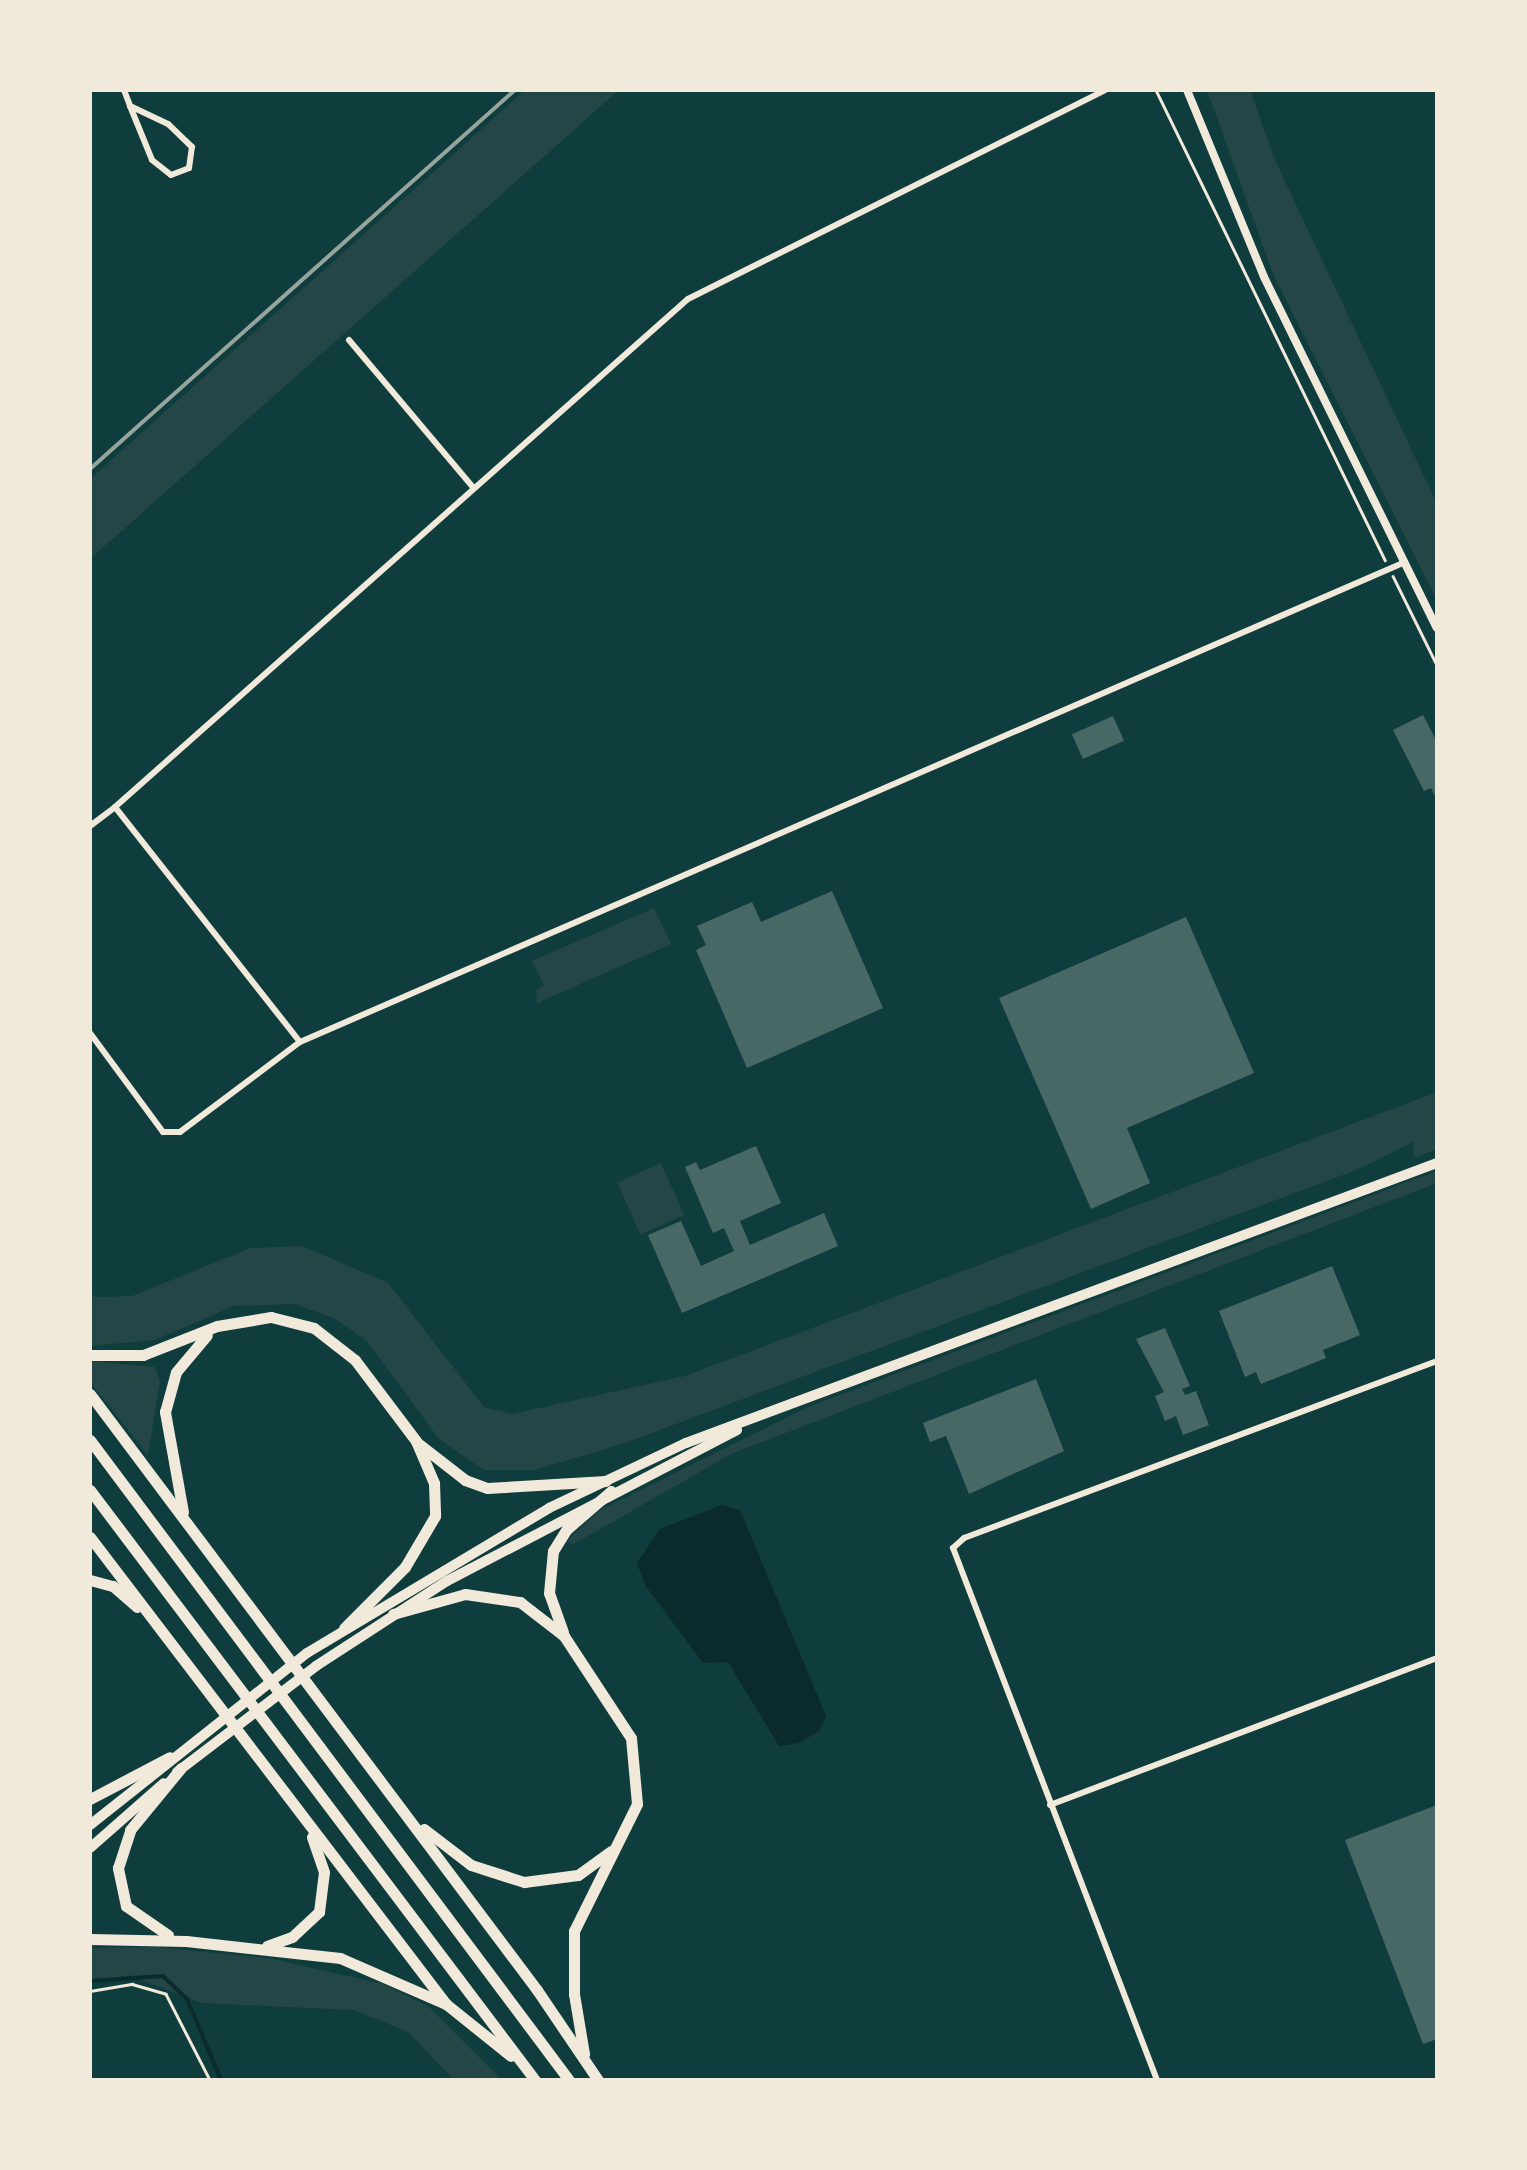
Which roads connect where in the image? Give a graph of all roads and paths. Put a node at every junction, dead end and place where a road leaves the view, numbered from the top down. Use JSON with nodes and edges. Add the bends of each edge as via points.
{"nodes":[{"id":1,"x":124,"y":90,"type":"edge"},
{"id":2,"x":1105,"y":90,"type":"edge"},
{"id":3,"x":1156,"y":90,"type":"edge"},
{"id":4,"x":1187,"y":90,"type":"edge"},
{"id":5,"x":130,"y":106,"type":"junction"},
{"id":6,"x":349,"y":340,"type":"dead end"},
{"id":7,"x":473,"y":487,"type":"junction"},
{"id":8,"x":1404,"y":562,"type":"junction"},
{"id":9,"x":1390,"y":569,"type":"junction"},
{"id":10,"x":1437,"y":628,"type":"edge"},
{"id":11,"x":1437,"y":665,"type":"edge"},
{"id":12,"x":115,"y":807,"type":"junction"},
{"id":13,"x":90,"y":826,"type":"edge"},
{"id":14,"x":90,"y":1033,"type":"edge"},
{"id":15,"x":300,"y":1042,"type":"junction"},
{"id":16,"x":1437,"y":1163,"type":"edge"},
{"id":17,"x":217,"y":1326,"type":"junction"},
{"id":18,"x":90,"y":1355,"type":"edge"},
{"id":19,"x":1437,"y":1361,"type":"edge"},
{"id":20,"x":90,"y":1394,"type":"edge"},
{"id":21,"x":90,"y":1440,"type":"edge"},
{"id":22,"x":416,"y":1441,"type":"junction"},
{"id":23,"x":608,"y":1486,"type":"junction"},
{"id":24,"x":90,"y":1490,"type":"edge"},
{"id":25,"x":186,"y":1520,"type":"junction"},
{"id":26,"x":90,"y":1536,"type":"edge"},
{"id":27,"x":90,"y":1580,"type":"edge"},
{"id":28,"x":394,"y":1614,"type":"junction"},
{"id":29,"x":156,"y":1625,"type":"junction"},
{"id":30,"x":344,"y":1628,"type":"junction"},
{"id":31,"x":564,"y":1636,"type":"junction"},
{"id":32,"x":1437,"y":1658,"type":"edge"},
{"id":33,"x":170,"y":1757,"type":"junction"},
{"id":34,"x":181,"y":1768,"type":"junction"},
{"id":35,"x":90,"y":1798,"type":"edge"},
{"id":36,"x":1050,"y":1805,"type":"junction"},
{"id":37,"x":403,"y":1810,"type":"junction"},
{"id":38,"x":90,"y":1826,"type":"edge"},
{"id":39,"x":308,"y":1828,"type":"junction"},
{"id":40,"x":621,"y":1840,"type":"junction"},
{"id":41,"x":90,"y":1848,"type":"edge"},
{"id":42,"x":90,"y":1940,"type":"edge"},
{"id":43,"x":186,"y":1941,"type":"junction"},
{"id":44,"x":263,"y":1948,"type":"junction"},
{"id":45,"x":90,"y":1992,"type":"edge"},
{"id":46,"x":446,"y":2004,"type":"junction"},
{"id":47,"x":585,"y":2058,"type":"junction"},
{"id":48,"x":526,"y":2068,"type":"junction"},
{"id":49,"x":210,"y":2080,"type":"edge"},
{"id":50,"x":535,"y":2080,"type":"edge"},
{"id":51,"x":569,"y":2080,"type":"edge"},
{"id":52,"x":598,"y":2080,"type":"edge"},
{"id":53,"x":1157,"y":2080,"type":"edge"}],
"edges":[{"from":1,"to":5,"type":"street"},
{"from":2,"to":7,"type":"street","via":[[688,298]]},
{"from":3,"to":9,"type":"path"},
{"from":4,"to":8,"type":"street","via":[[1264,277]]},
{"from":5,"to":5,"type":"street","via":[[152,160],[171,175],[189,168],[192,146],[168,124]]},
{"from":6,"to":7,"type":"street"},
{"from":7,"to":12,"type":"street"},
{"from":8,"to":9,"type":"street"},
{"from":8,"to":10,"type":"street"},
{"from":9,"to":11,"type":"path"},
{"from":9,"to":15,"type":"street"},
{"from":12,"to":13,"type":"street"},
{"from":12,"to":15,"type":"street"},
{"from":14,"to":15,"type":"street","via":[[163,1132],[180,1132]]},
{"from":16,"to":23,"type":"main road","via":[[782,1407]]},
{"from":17,"to":18,"type":"highway","via":[[143,1356]]},
{"from":17,"to":22,"type":"highway","via":[[271,1316],[314,1328],[354,1360]]},
{"from":17,"to":25,"type":"highway","via":[[184,1359],[169,1389],[166,1439]]},
{"from":19,"to":36,"type":"street","via":[[964,1538],[953,1548]]},
{"from":20,"to":25,"type":"highway"},
{"from":21,"to":51,"type":"highway"},
{"from":22,"to":23,"type":"highway","via":[[465,1480],[487,1488]]},
{"from":22,"to":30,"type":"highway","via":[[434,1483],[435,1516],[405,1567]]},
{"from":23,"to":28,"type":"main road"},
{"from":23,"to":30,"type":"main road"},
{"from":23,"to":31,"type":"highway","via":[[553,1551],[550,1594]]},
{"from":24,"to":48,"type":"highway"},
{"from":25,"to":37,"type":"highway"},
{"from":26,"to":29,"type":"highway"},
{"from":27,"to":29,"type":"highway","via":[[113,1586]]},
{"from":28,"to":31,"type":"highway","via":[[465,1594],[496,1595],[520,1602]]},
{"from":28,"to":34,"type":"main road"},
{"from":29,"to":39,"type":"highway"},
{"from":30,"to":33,"type":"main road"},
{"from":31,"to":40,"type":"highway","via":[[621,1716],[638,1761],[637,1804]]},
{"from":32,"to":36,"type":"street"},
{"from":33,"to":35,"type":"highway"},
{"from":33,"to":38,"type":"main road"},
{"from":34,"to":41,"type":"main road"},
{"from":34,"to":43,"type":"highway","via":[[130,1830],[118,1868],[119,1888],[138,1920]]},
{"from":36,"to":53,"type":"street"},
{"from":37,"to":40,"type":"highway","via":[[472,1865],[524,1882],[578,1875]]},
{"from":37,"to":47,"type":"highway"},
{"from":39,"to":44,"type":"highway","via":[[324,1872],[319,1912],[292,1938]]},
{"from":39,"to":46,"type":"highway"},
{"from":40,"to":47,"type":"highway","via":[[574,1931],[574,1994]]},
{"from":42,"to":43,"type":"highway"},
{"from":43,"to":44,"type":"highway"},
{"from":44,"to":46,"type":"highway","via":[[370,1966]]},
{"from":45,"to":49,"type":"lane","via":[[132,1984],[166,1994]]},
{"from":46,"to":48,"type":"highway"},
{"from":47,"to":52,"type":"highway"},
{"from":48,"to":50,"type":"highway"}]}
